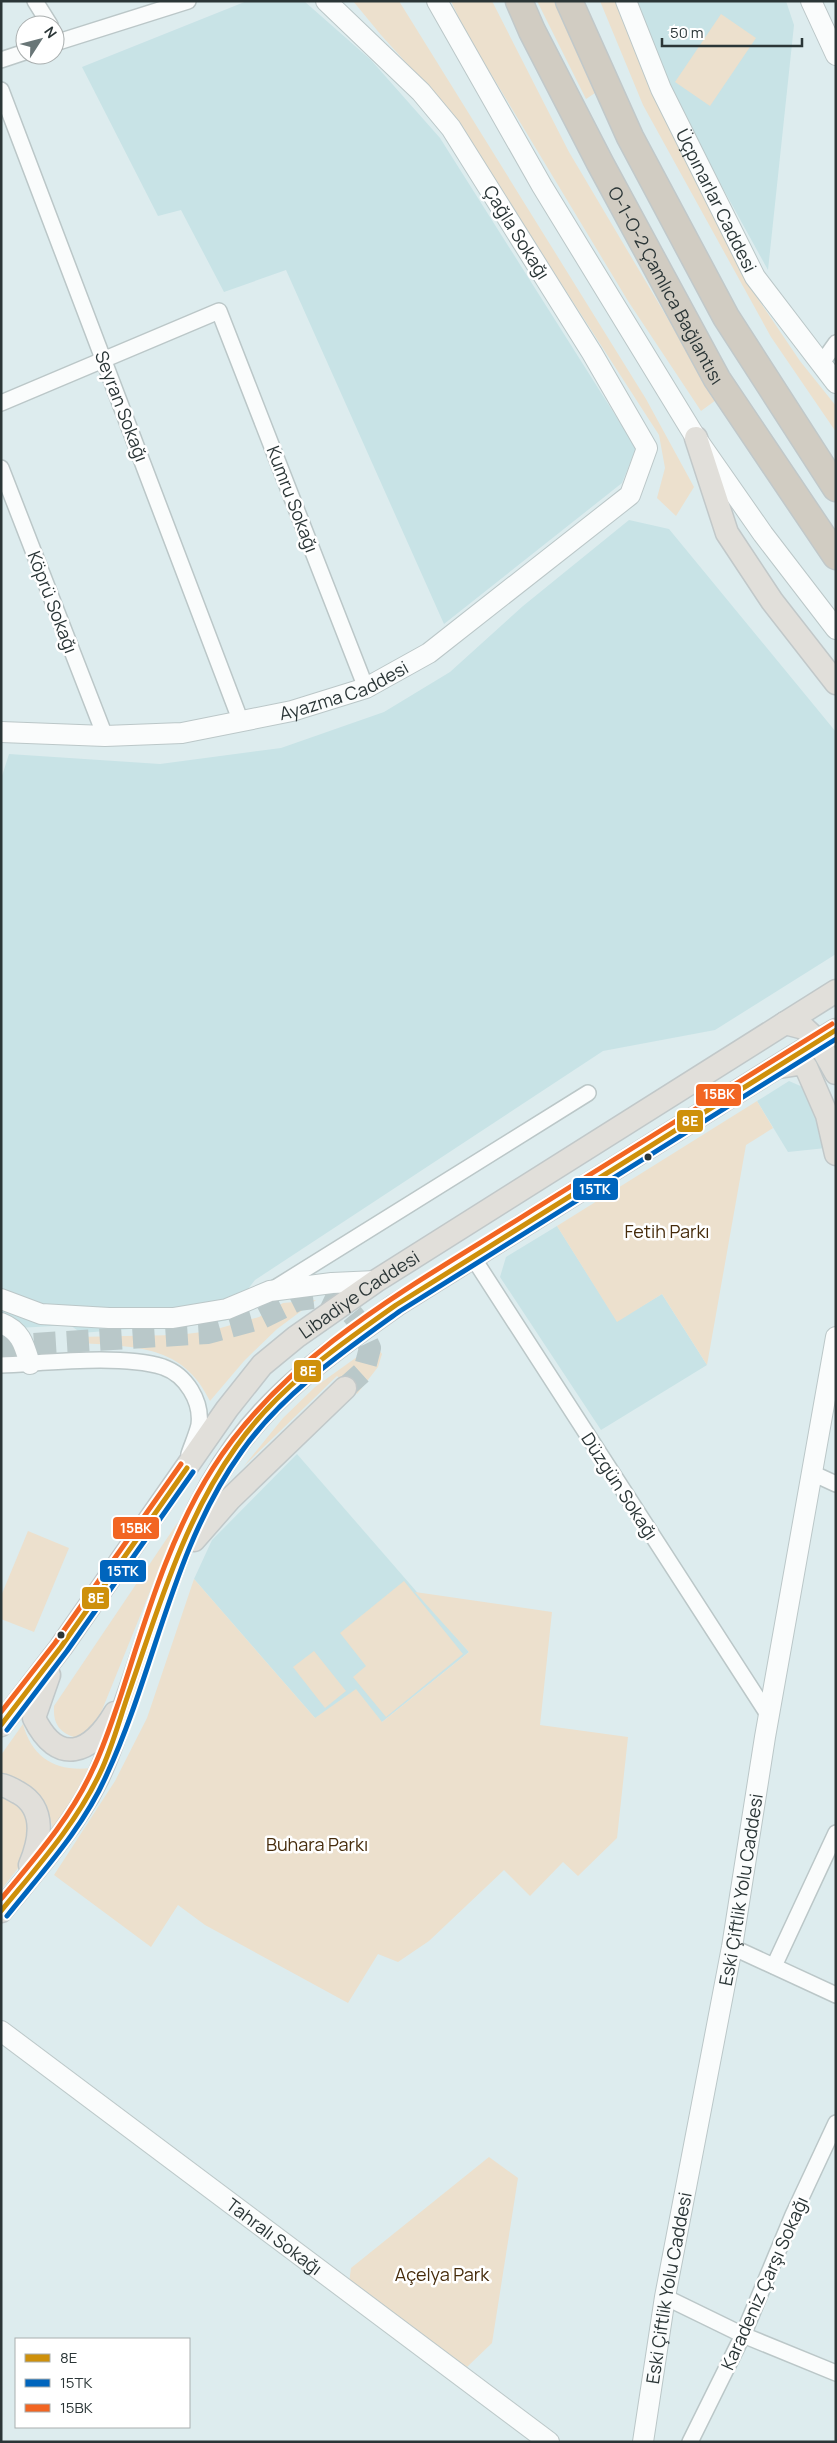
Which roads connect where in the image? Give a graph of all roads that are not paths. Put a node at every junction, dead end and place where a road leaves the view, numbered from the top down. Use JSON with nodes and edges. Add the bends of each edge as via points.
{"nodes":[{"id":1,"x":35,"y":1,"type":"edge"},
{"id":2,"x":188,"y":1,"type":"edge"},
{"id":3,"x":326,"y":1,"type":"edge"},
{"id":4,"x":347,"y":1,"type":"edge"},
{"id":5,"x":428,"y":1,"type":"edge"},
{"id":6,"x":437,"y":1,"type":"edge"},
{"id":7,"x":519,"y":1,"type":"edge"},
{"id":8,"x":569,"y":1,"type":"edge"},
{"id":9,"x":626,"y":1,"type":"edge"},
{"id":10,"x":811,"y":2,"type":"edge"},
{"id":11,"x":152,"y":7,"type":"edge"},
{"id":12,"x":44,"y":15,"type":"edge"},
{"id":13,"x":454,"y":34,"type":"junction"},
{"id":14,"x":65,"y":36,"type":"edge"},
{"id":15,"x":374,"y":45,"type":"junction"},
{"id":16,"x":15,"y":55,"type":"edge"},
{"id":17,"x":836,"y":55,"type":"edge"},
{"id":18,"x":1,"y":60,"type":"edge"},
{"id":19,"x":1,"y":90,"type":"edge"},
{"id":20,"x":836,"y":343,"type":"edge"},
{"id":21,"x":105,"y":359,"type":"junction"},
{"id":22,"x":821,"y":364,"type":"junction"},
{"id":23,"x":836,"y":383,"type":"edge"},
{"id":24,"x":1,"y":403,"type":"edge"},
{"id":25,"x":696,"y":438,"type":"junction"},
{"id":26,"x":1,"y":468,"type":"edge"},
{"id":27,"x":836,"y":488,"type":"edge"},
{"id":28,"x":630,"y":495,"type":"joint"},
{"id":29,"x":836,"y":556,"type":"edge"},
{"id":30,"x":836,"y":629,"type":"edge"},
{"id":31,"x":836,"y":683,"type":"edge"},
{"id":32,"x":366,"y":688,"type":"junction"},
{"id":33,"x":241,"y":722,"type":"junction"},
{"id":34,"x":1,"y":732,"type":"edge"},
{"id":35,"x":106,"y":736,"type":"junction"},
{"id":36,"x":836,"y":991,"type":"edge"},
{"id":37,"x":809,"y":1040,"type":"edge"},
{"id":38,"x":836,"y":1072,"type":"edge"},
{"id":39,"x":588,"y":1094,"type":"dead end"},
{"id":40,"x":836,"y":1154,"type":"edge"},
{"id":41,"x":472,"y":1256,"type":"junction"},
{"id":42,"x":376,"y":1281,"type":"junction"},
{"id":43,"x":270,"y":1292,"type":"junction"},
{"id":44,"x":1,"y":1299,"type":"edge"},
{"id":45,"x":1,"y":1323,"type":"edge"},
{"id":46,"x":836,"y":1337,"type":"edge"},
{"id":47,"x":836,"y":1342,"type":"edge"},
{"id":48,"x":30,"y":1364,"type":"junction"},
{"id":49,"x":1,"y":1365,"type":"edge"},
{"id":50,"x":346,"y":1388,"type":"tunnel mouth"},
{"id":51,"x":812,"y":1473,"type":"junction"},
{"id":52,"x":181,"y":1475,"type":"junction"},
{"id":53,"x":836,"y":1484,"type":"edge"},
{"id":54,"x":175,"y":1565,"type":"junction"},
{"id":55,"x":61,"y":1647,"type":"junction"},
{"id":56,"x":134,"y":1680,"type":"junction"},
{"id":57,"x":769,"y":1716,"type":"junction"},
{"id":58,"x":1,"y":1725,"type":"edge"},
{"id":59,"x":1,"y":1785,"type":"edge"},
{"id":60,"x":836,"y":1833,"type":"edge"},
{"id":61,"x":21,"y":1887,"type":"junction"},
{"id":62,"x":1,"y":1911,"type":"edge"},
{"id":63,"x":732,"y":1947,"type":"junction"},
{"id":64,"x":774,"y":1966,"type":"junction"},
{"id":65,"x":836,"y":1995,"type":"edge"},
{"id":66,"x":1,"y":2030,"type":"edge"},
{"id":67,"x":836,"y":2124,"type":"edge"},
{"id":68,"x":665,"y":2297,"type":"junction"},
{"id":69,"x":743,"y":2334,"type":"junction"},
{"id":70,"x":836,"y":2374,"type":"edge"},
{"id":71,"x":549,"y":2442,"type":"edge"},
{"id":72,"x":643,"y":2442,"type":"edge"},
{"id":73,"x":690,"y":2442,"type":"edge"}],
"edges":[{"from":1,"to":12,"type":"street"},
{"from":2,"to":11,"type":"street"},
{"from":3,"to":15,"type":"street","name":"Çağla Sokağı"},
{"from":4,"to":15,"type":"street"},
{"from":5,"to":13,"type":"street"},
{"from":6,"to":13,"type":"street"},
{"from":7,"to":29,"type":"highway","name":"O-1-O-2 Çamlıca Bağlantısı","via":[[600,163],[717,380]]},
{"from":8,"to":27,"type":"highway","name":"O-1-O-2 Çamlıca Bağlantısı","via":[[630,137],[726,317]]},
{"from":9,"to":22,"type":"street","name":"Üçpınarlar Caddesi","via":[[661,89],[755,277]]},
{"from":10,"to":17,"type":"street"},
{"from":11,"to":14,"type":"street"},
{"from":13,"to":25,"type":"street","via":[[542,186]]},
{"from":15,"to":28,"type":"street","name":"Çağla Sokağı","via":[[451,128],[642,439],[647,448]]},
{"from":16,"to":18,"type":"street"},
{"from":19,"to":21,"type":"street","name":"Seyran Sokağı"},
{"from":20,"to":22,"type":"street"},
{"from":21,"to":24,"type":"street"},
{"from":21,"to":32,"type":"street","name":"Kumru Sokağı","via":[[219,311]]},
{"from":21,"to":33,"type":"street","name":"Seyran Sokağı"},
{"from":22,"to":23,"type":"street","name":"Üçpınarlar Caddesi"},
{"from":25,"to":30,"type":"street","via":[[763,534]]},
{"from":25,"to":31,"type":"main road","via":[[727,533],[772,600]]},
{"from":26,"to":35,"type":"street","name":"Köprü Sokağı"},
{"from":28,"to":32,"type":"street","name":"Ayazma Caddesi","via":[[429,652]]},
{"from":32,"to":33,"type":"street","name":"Ayazma Caddesi","via":[[292,712]]},
{"from":33,"to":35,"type":"street","name":"Ayazma Caddesi","via":[[182,733]]},
{"from":34,"to":35,"type":"street","name":"Ayazma Caddesi"},
{"from":36,"to":37,"type":"main road","name":"Libadiye Caddesi","via":[[812,1006]]},
{"from":37,"to":38,"type":"main road"},
{"from":37,"to":40,"type":"main road"},
{"from":37,"to":41,"type":"main road","name":"Libadiye Caddesi","via":[[798,1064],[780,1067]]},
{"from":37,"to":42,"type":"main road","name":"Libadiye Caddesi"},
{"from":39,"to":43,"type":"street"},
{"from":41,"to":54,"type":"main road","name":"Libadiye Caddesi","via":[[326,1355],[278,1396],[247,1432],[214,1480],[187,1532]]},
{"from":41,"to":57,"type":"street","name":"Düzgün Sokağı"},
{"from":42,"to":43,"type":"street","via":[[332,1283]]},
{"from":42,"to":52,"type":"main road","name":"Libadiye Caddesi","via":[[262,1365],[226,1409]]},
{"from":43,"to":44,"type":"street","via":[[207,1314],[150,1319],[41,1314]]},
{"from":45,"to":48,"type":"street","via":[[17,1331]]},
{"from":46,"to":47,"type":"street","name":"Eski Çiftlik Yolu Caddesi"},
{"from":47,"to":51,"type":"street","name":"Eski Çiftlik Yolu Caddesi"},
{"from":48,"to":49,"type":"street"},
{"from":48,"to":52,"type":"street","via":[[121,1362],[164,1368],[177,1375],[196,1398],[199,1411],[199,1426]]},
{"from":50,"to":54,"type":"main road","via":[[210,1519]]},
{"from":51,"to":53,"type":"street"},
{"from":51,"to":57,"type":"street","name":"Eski Çiftlik Yolu Caddesi"},
{"from":52,"to":55,"type":"main road","name":"Libadiye Caddesi"},
{"from":54,"to":56,"type":"main road","name":"Libadiye Caddesi"},
{"from":55,"to":56,"type":"main road","via":[[40,1694],[34,1718],[42,1735],[56,1747],[73,1750],[88,1745],[104,1732]]},
{"from":55,"to":58,"type":"main road","name":"Libadiye Caddesi"},
{"from":56,"to":61,"type":"main road","name":"Libadiye Caddesi","via":[[95,1784]]},
{"from":57,"to":63,"type":"street","name":"Eski Çiftlik Yolu Caddesi"},
{"from":59,"to":61,"type":"main road","via":[[27,1798],[40,1821],[38,1846]]},
{"from":60,"to":64,"type":"street"},
{"from":61,"to":62,"type":"main road","name":"Libadiye Caddesi"},
{"from":63,"to":64,"type":"street"},
{"from":63,"to":68,"type":"street","name":"Eski Çiftlik Yolu Caddesi"},
{"from":64,"to":65,"type":"street"},
{"from":66,"to":71,"type":"street","name":"Tahralı Sokağı"},
{"from":67,"to":69,"type":"street","name":"Karadeniz Çarşı Sokağı"},
{"from":68,"to":69,"type":"street"},
{"from":68,"to":72,"type":"street","name":"Eski Çiftlik Yolu Caddesi"},
{"from":69,"to":70,"type":"street"},
{"from":69,"to":73,"type":"street","name":"Karadeniz Çarşı Sokağı"}]}
